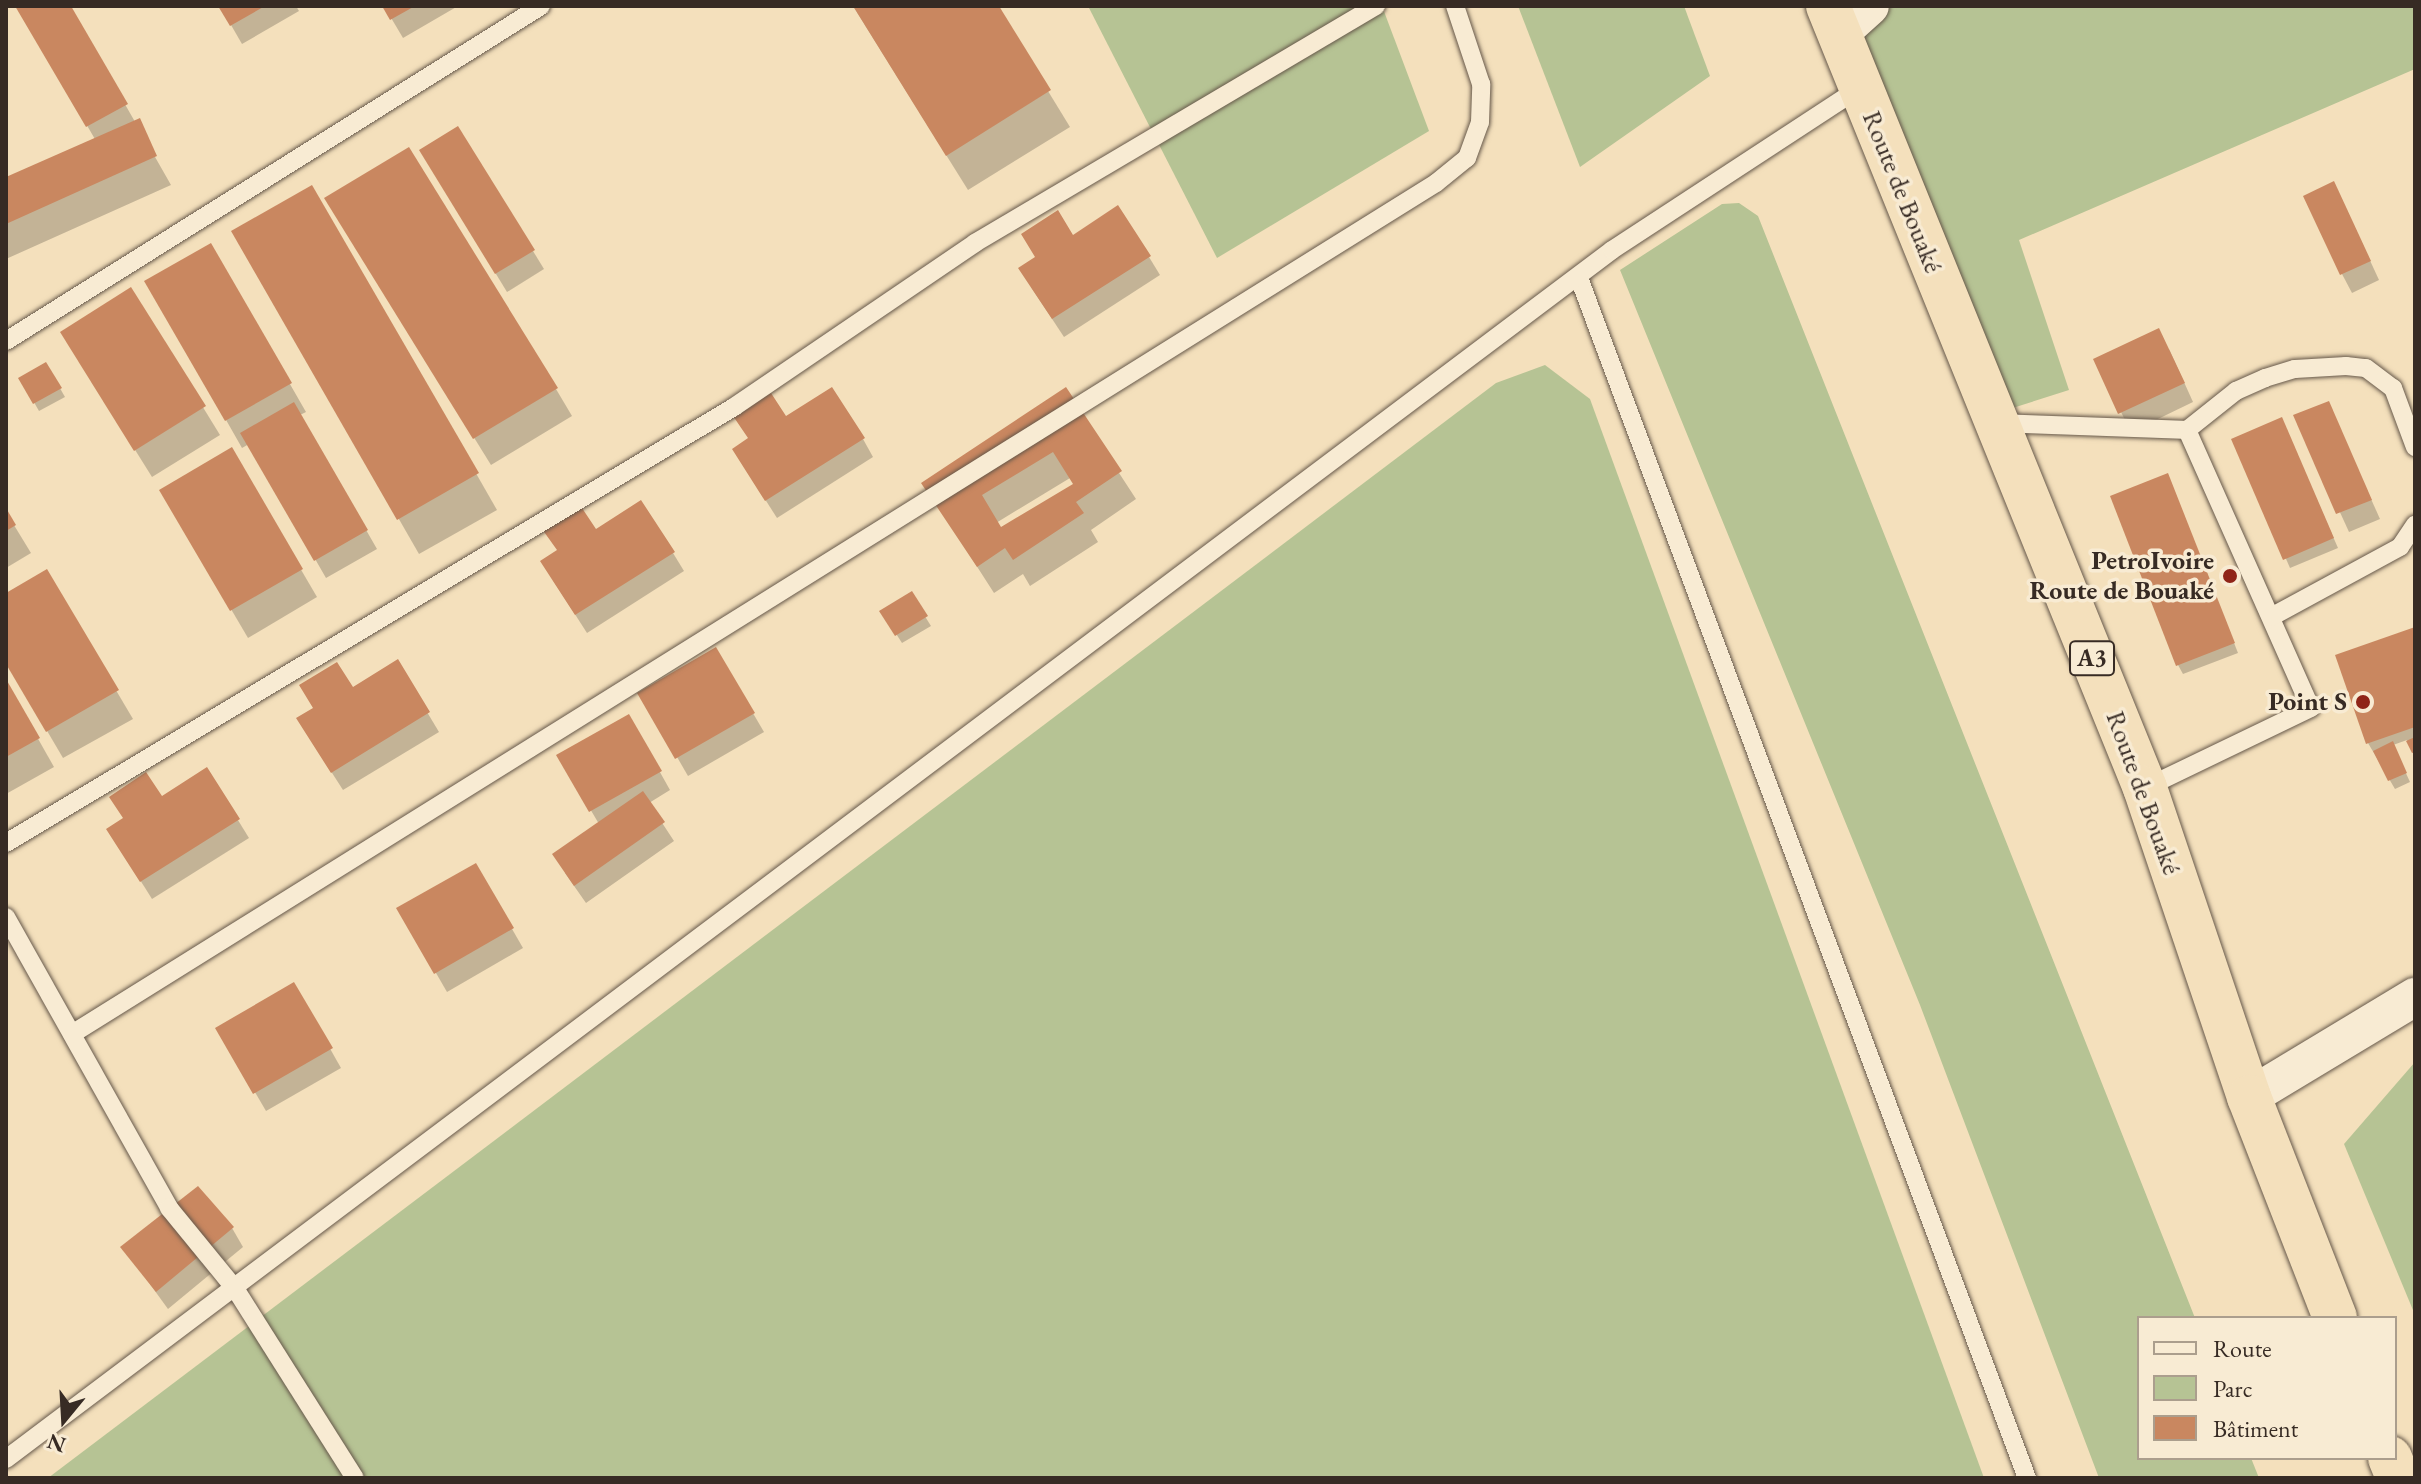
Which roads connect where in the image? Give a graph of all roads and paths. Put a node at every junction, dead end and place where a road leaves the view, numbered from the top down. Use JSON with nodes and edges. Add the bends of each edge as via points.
{"nodes":[{"id":1,"x":541,"y":6,"type":"edge"},
{"id":2,"x":1376,"y":6,"type":"edge"},
{"id":3,"x":1455,"y":6,"type":"edge"},
{"id":4,"x":1870,"y":6,"type":"edge"},
{"id":5,"x":1833,"y":21,"type":"edge"},
{"id":6,"x":1860,"y":88,"type":"junction"},
{"id":7,"x":1579,"y":278,"type":"junction"},
{"id":8,"x":6,"y":341,"type":"edge"},
{"id":9,"x":1996,"y":423,"type":"junction"},
{"id":10,"x":2187,"y":430,"type":"junction"},
{"id":11,"x":2415,"y":447,"type":"edge"},
{"id":12,"x":2415,"y":525,"type":"edge"},
{"id":13,"x":2271,"y":617,"type":"junction"},
{"id":14,"x":2145,"y":788,"type":"junction"},
{"id":15,"x":6,"y":843,"type":"edge"},
{"id":16,"x":6,"y":917,"type":"edge"},
{"id":17,"x":2415,"y":997,"type":"edge"},
{"id":18,"x":72,"y":1034,"type":"junction"},
{"id":19,"x":2249,"y":1097,"type":"junction"},
{"id":20,"x":236,"y":1290,"type":"junction"},
{"id":21,"x":2334,"y":1316,"type":"edge"},
{"id":22,"x":6,"y":1459,"type":"edge"},
{"id":23,"x":355,"y":1478,"type":"edge"},
{"id":24,"x":2027,"y":1478,"type":"edge"}],
"edges":[{"from":1,"to":8,"type":"lane"},
{"from":2,"to":15,"type":"lane","via":[[975,243],[734,407]]},
{"from":3,"to":18,"type":"lane","via":[[1481,84],[1480,122],[1467,158],[1436,183]]},
{"from":4,"to":5,"type":"street"},
{"from":5,"to":6,"type":"highway","name":"Route de Bouaké","number":"A3"},
{"from":6,"to":7,"type":"lane","via":[[1612,250]]},
{"from":6,"to":9,"type":"highway","name":"Route de Bouaké","number":"A3"},
{"from":7,"to":20,"type":"lane"},
{"from":7,"to":24,"type":"lane"},
{"from":9,"to":10,"type":"lane"},
{"from":9,"to":14,"type":"highway","name":"Route de Bouaké","number":"A3"},
{"from":10,"to":11,"type":"lane","via":[[2236,391],[2265,378],[2295,369],[2346,366],[2366,368],[2393,388]]},
{"from":10,"to":13,"type":"lane"},
{"from":12,"to":13,"type":"lane","via":[[2400,547]]},
{"from":13,"to":14,"type":"lane","via":[[2311,708]]},
{"from":14,"to":19,"type":"highway","name":"Route de Bouaké","number":"A3"},
{"from":16,"to":18,"type":"lane"},
{"from":17,"to":19,"type":"street"},
{"from":18,"to":20,"type":"lane","via":[[169,1208]]},
{"from":19,"to":21,"type":"highway","name":"Route de Bouaké","number":"A3"},
{"from":20,"to":22,"type":"lane"},
{"from":20,"to":23,"type":"lane"}]}
